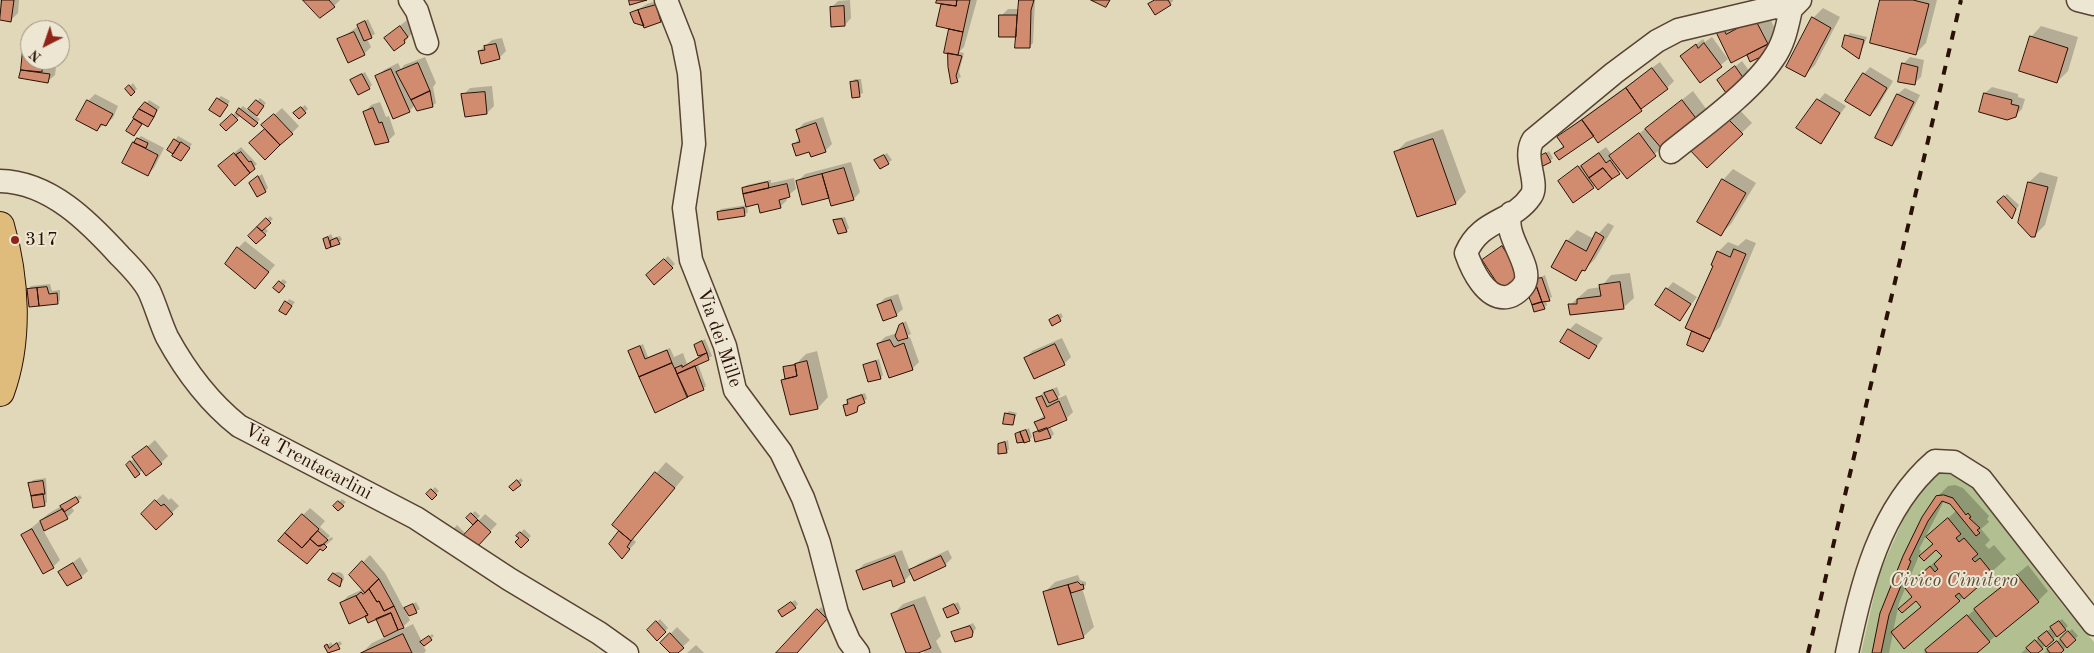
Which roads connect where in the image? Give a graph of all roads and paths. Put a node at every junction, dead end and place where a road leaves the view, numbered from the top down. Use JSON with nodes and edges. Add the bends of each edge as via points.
{"nodes":[{"id":1,"x":410,"y":0,"type":"edge"},
{"id":2,"x":666,"y":0,"type":"edge"},
{"id":3,"x":2078,"y":0,"type":"edge"},
{"id":4,"x":1796,"y":4,"type":"edge"},
{"id":5,"x":2094,"y":4,"type":"edge"},
{"id":6,"x":427,"y":43,"type":"dead end"},
{"id":7,"x":1671,"y":152,"type":"dead end"},
{"id":8,"x":0,"y":181,"type":"edge"},
{"id":9,"x":1511,"y":213,"type":"dead end"},
{"id":10,"x":0,"y":226,"type":"edge"},
{"id":11,"x":0,"y":392,"type":"edge"},
{"id":12,"x":2094,"y":624,"type":"edge"},
{"id":13,"x":627,"y":653,"type":"edge"},
{"id":14,"x":858,"y":653,"type":"edge"},
{"id":15,"x":1846,"y":653,"type":"edge"}],
"edges":[{"from":1,"to":6,"type":"street","via":[[418,11]]},
{"from":2,"to":14,"type":"street","name":"Via dei Mille","via":[[683,43],[689,73],[694,144],[684,208],[691,260],[725,346],[736,390],[781,452],[803,498],[819,543],[837,613]]},
{"from":3,"to":5,"type":"street"},
{"from":4,"to":7,"type":"street","via":[[1773,59],[1733,101]]},
{"from":4,"to":9,"type":"street","via":[[1703,24],[1657,41],[1533,140],[1528,158],[1533,191]]},
{"from":8,"to":13,"type":"street","name":"Via Trentacarlini","via":[[24,185],[56,199],[108,242],[149,291],[180,359],[215,404],[239,426],[416,518]]},
{"from":10,"to":11,"type":"main road","via":[[11,288],[13,345]]},
{"from":12,"to":15,"type":"street","via":[[1981,479],[1954,462],[1935,461],[1917,477],[1896,506],[1885,529],[1862,584]]}]}
